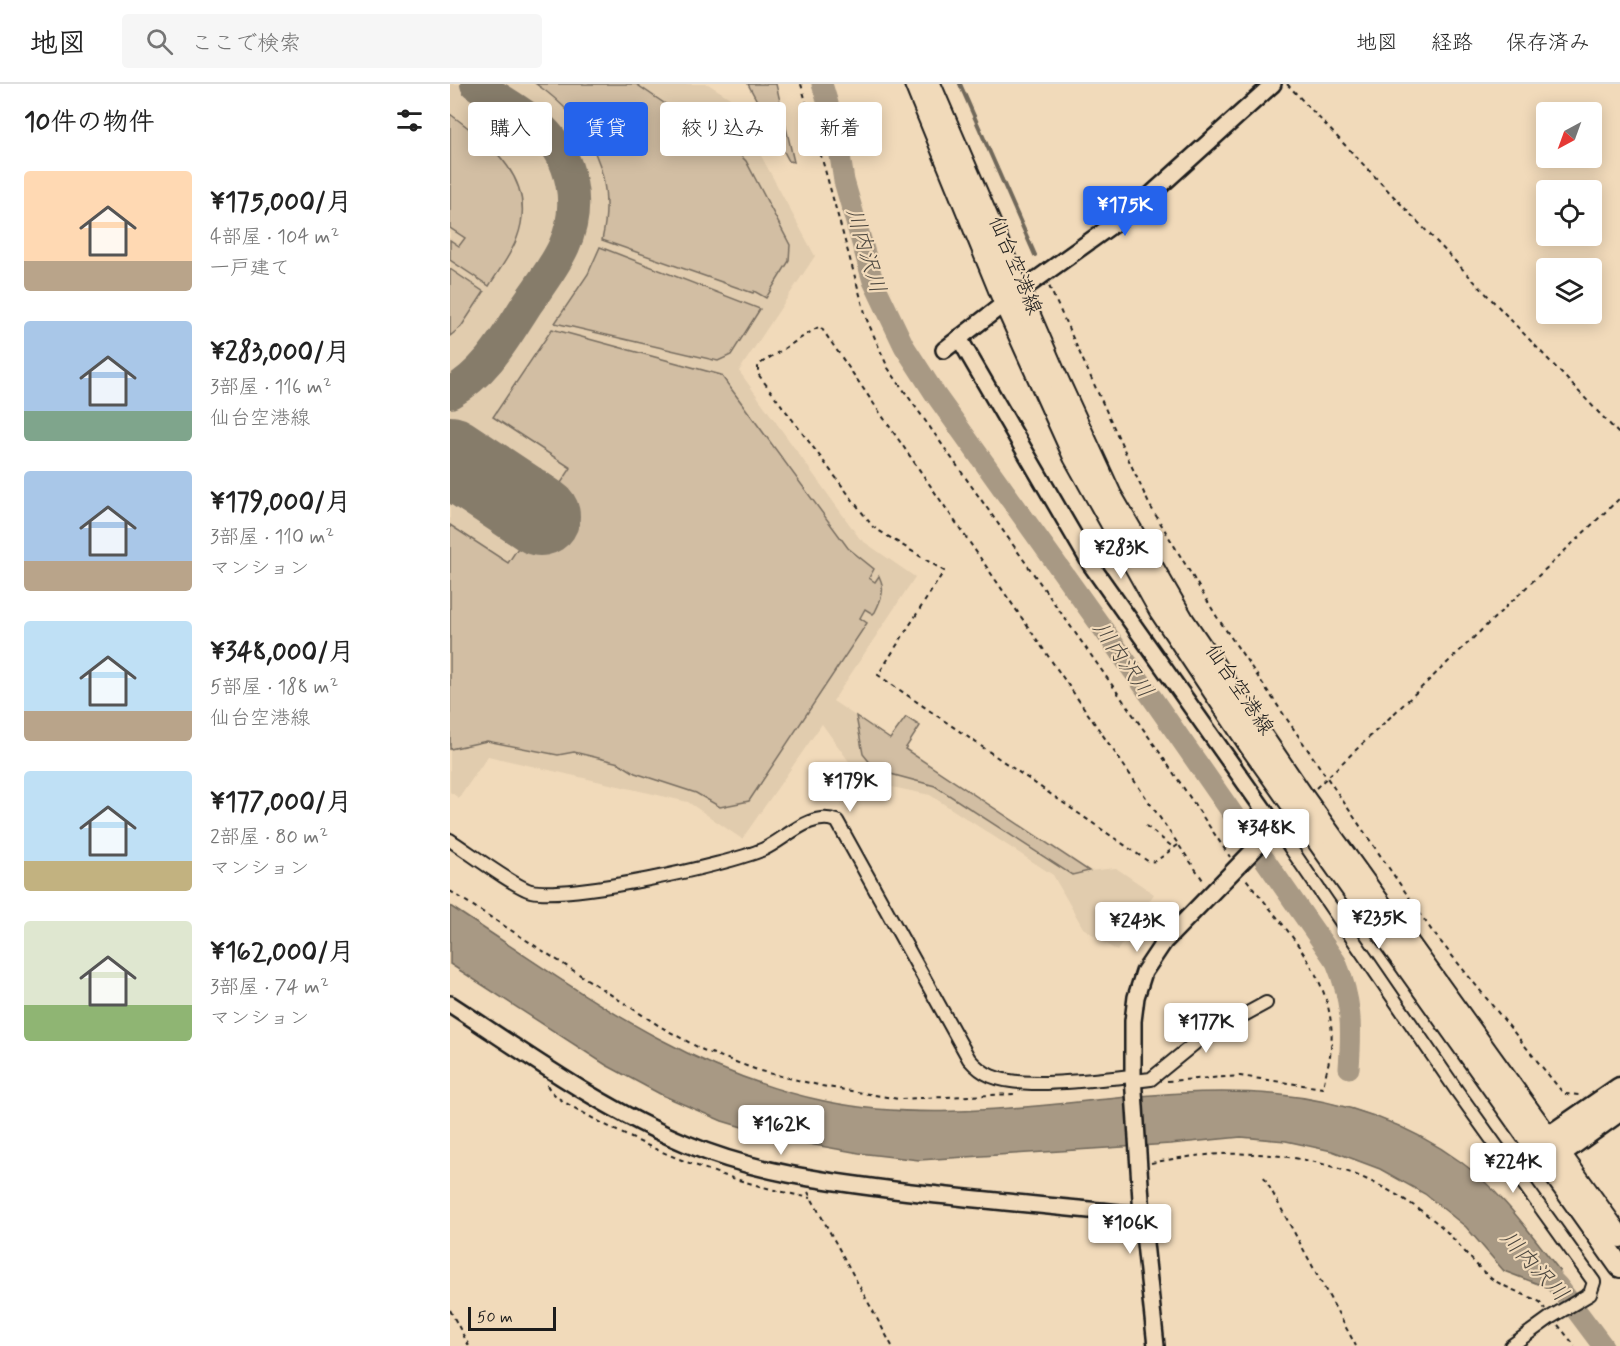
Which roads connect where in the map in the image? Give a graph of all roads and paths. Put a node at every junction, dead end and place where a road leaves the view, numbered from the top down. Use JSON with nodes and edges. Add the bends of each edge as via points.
{"nodes":[{"id":1,"x":801,"y":84,"type":"edge"},
{"id":2,"x":915,"y":84,"type":"edge"},
{"id":3,"x":930,"y":84,"type":"edge"},
{"id":4,"x":1273,"y":84,"type":"edge"},
{"id":5,"x":1287,"y":84,"type":"edge"},
{"id":6,"x":1044,"y":275,"type":"junction"},
{"id":7,"x":1012,"y":297,"type":"junction"},
{"id":8,"x":959,"y":338,"type":"junction"},
{"id":9,"x":944,"y":350,"type":"dead end"},
{"id":10,"x":1620,"y":435,"type":"edge"},
{"id":11,"x":1620,"y":498,"type":"edge"},
{"id":12,"x":1328,"y":776,"type":"junction"},
{"id":13,"x":1146,"y":826,"type":"dead end"},
{"id":14,"x":1273,"y":830,"type":"junction"},
{"id":15,"x":450,"y":840,"type":"edge"},
{"id":16,"x":1178,"y":845,"type":"junction"},
{"id":17,"x":1174,"y":848,"type":"junction"},
{"id":18,"x":1238,"y":865,"type":"junction"},
{"id":19,"x":450,"y":891,"type":"edge"},
{"id":20,"x":1212,"y":892,"type":"junction"},
{"id":21,"x":1266,"y":1003,"type":"dead end"},
{"id":22,"x":450,"y":1004,"type":"edge"},
{"id":23,"x":1151,"y":1079,"type":"junction"},
{"id":24,"x":1134,"y":1081,"type":"junction"},
{"id":25,"x":1014,"y":1082,"type":"junction"},
{"id":26,"x":1620,"y":1089,"type":"edge"},
{"id":27,"x":1583,"y":1095,"type":"dead end"},
{"id":28,"x":1620,"y":1109,"type":"edge"},
{"id":29,"x":1548,"y":1150,"type":"junction"},
{"id":30,"x":1140,"y":1163,"type":"junction"},
{"id":31,"x":1264,"y":1177,"type":"dead end"},
{"id":32,"x":801,"y":1179,"type":"junction"},
{"id":33,"x":1142,"y":1215,"type":"junction"},
{"id":34,"x":1620,"y":1237,"type":"edge"},
{"id":35,"x":1620,"y":1267,"type":"edge"},
{"id":36,"x":450,"y":1311,"type":"edge"},
{"id":37,"x":1552,"y":1316,"type":"junction"},
{"id":38,"x":469,"y":1346,"type":"edge"},
{"id":39,"x":892,"y":1346,"type":"edge"},
{"id":40,"x":1156,"y":1346,"type":"edge"},
{"id":41,"x":1356,"y":1346,"type":"edge"},
{"id":42,"x":1510,"y":1346,"type":"edge"},
{"id":43,"x":1575,"y":1346,"type":"edge"}],
"edges":[{"from":1,"to":18,"type":"path","via":[[867,320],[888,368]]},
{"from":2,"to":7,"type":"main road","name":"仙台空港線"},
{"from":3,"to":7,"type":"main road","name":"仙台空港線"},
{"from":4,"to":6,"type":"street","via":[[1136,208]]},
{"from":5,"to":10,"type":"path"},
{"from":6,"to":7,"type":"street"},
{"from":6,"to":12,"type":"path","via":[[1149,504],[1217,617]]},
{"from":7,"to":8,"type":"street"},
{"from":7,"to":29,"type":"main road","name":"仙台空港線","via":[[1074,457],[1160,611],[1250,746]]},
{"from":8,"to":9,"type":"street"},
{"from":8,"to":14,"type":"street","via":[[1090,565]]},
{"from":11,"to":12,"type":"path"},
{"from":12,"to":27,"type":"path","via":[[1446,949],[1564,1094]]},
{"from":13,"to":17,"type":"path"},
{"from":14,"to":18,"type":"street"},
{"from":14,"to":37,"type":"street","via":[[1594,1282],[1590,1294]]},
{"from":15,"to":25,"type":"street","via":[[530,891],[562,891],[628,883],[706,865],[763,849],[813,820],[837,821],[969,1059],[991,1076]]},
{"from":16,"to":17,"type":"path"},
{"from":16,"to":17,"type":"path","via":[[820,326],[758,365],[758,374],[873,527],[944,571],[878,675],[1149,862]]},
{"from":16,"to":20,"type":"path"},
{"from":18,"to":20,"type":"street"},
{"from":18,"to":23,"type":"path","via":[[1296,942],[1323,987],[1330,1014],[1331,1047],[1323,1088],[1240,1076],[1174,1082]]},
{"from":19,"to":25,"type":"path","via":[[661,1027],[703,1050],[760,1071],[899,1099],[1014,1096]]},
{"from":20,"to":24,"type":"street","via":[[1164,942],[1144,972],[1133,1021]]},
{"from":21,"to":23,"type":"street","via":[[1200,1039]]},
{"from":22,"to":32,"type":"street","via":[[648,1127],[740,1163]]},
{"from":23,"to":24,"type":"street"},
{"from":24,"to":25,"type":"street"},
{"from":24,"to":30,"type":"street"},
{"from":26,"to":29,"type":"highway"},
{"from":28,"to":29,"type":"highway"},
{"from":29,"to":34,"type":"main road","name":"仙台空港線"},
{"from":29,"to":35,"type":"main road","name":"仙台空港線"},
{"from":30,"to":33,"type":"street"},
{"from":30,"to":37,"type":"path","via":[[1185,1156],[1250,1154],[1296,1157],[1357,1175],[1414,1205],[1455,1239],[1493,1280],[1540,1302]]},
{"from":31,"to":41,"type":"path"},
{"from":32,"to":33,"type":"street"},
{"from":32,"to":39,"type":"path"},
{"from":33,"to":40,"type":"street"},
{"from":36,"to":38,"type":"path"},
{"from":37,"to":42,"type":"street"},
{"from":37,"to":43,"type":"path"}]}
